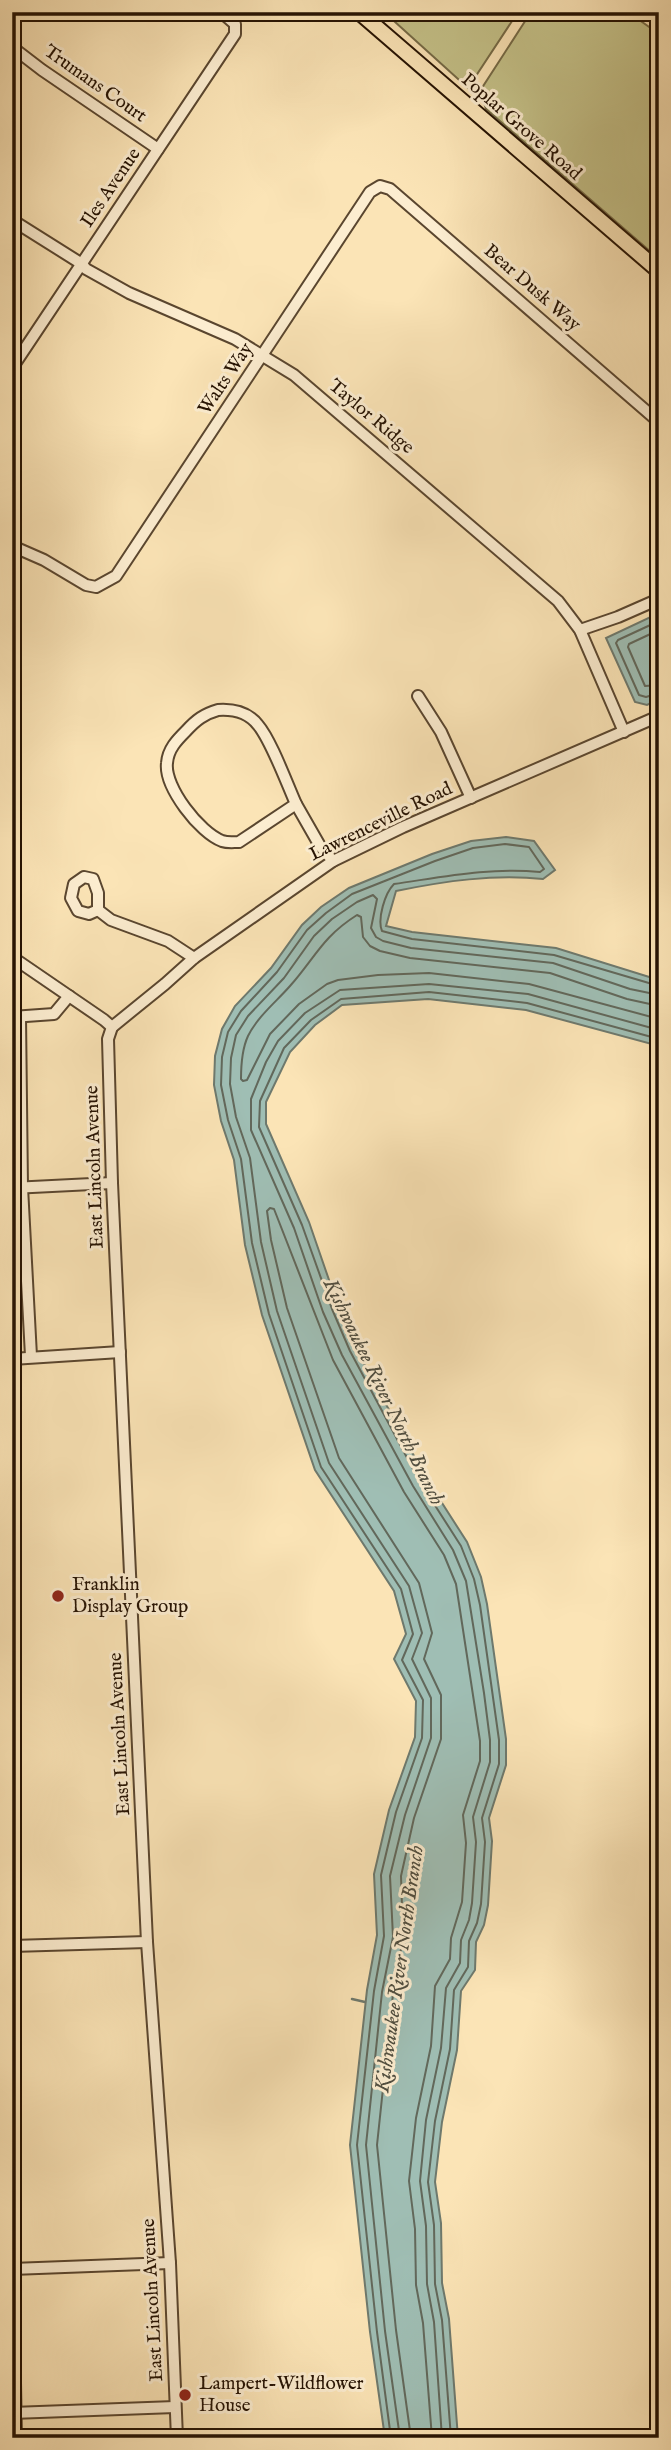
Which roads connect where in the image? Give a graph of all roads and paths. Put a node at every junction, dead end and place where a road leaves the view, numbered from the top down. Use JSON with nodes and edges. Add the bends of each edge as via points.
{"nodes":[{"id":1,"x":221,"y":12,"type":"edge"},
{"id":2,"x":359,"y":12,"type":"edge"},
{"id":3,"x":12,"y":47,"type":"edge"},
{"id":4,"x":158,"y":149,"type":"junction"},
{"id":5,"x":380,"y":186,"type":"joint"},
{"id":6,"x":12,"y":220,"type":"edge"},
{"id":7,"x":82,"y":264,"type":"junction"},
{"id":8,"x":659,"y":271,"type":"edge"},
{"id":9,"x":262,"y":356,"type":"junction"},
{"id":10,"x":12,"y":368,"type":"edge"},
{"id":11,"x":659,"y":422,"type":"edge"},
{"id":12,"x":12,"y":546,"type":"edge"},
{"id":13,"x":659,"y":599,"type":"edge"},
{"id":14,"x":580,"y":630,"type":"junction"},
{"id":15,"x":418,"y":696,"type":"dead end"},
{"id":16,"x":659,"y":716,"type":"edge"},
{"id":17,"x":624,"y":732,"type":"junction"},
{"id":18,"x":471,"y":798,"type":"junction"},
{"id":19,"x":296,"y":804,"type":"junction"},
{"id":20,"x":333,"y":861,"type":"junction"},
{"id":21,"x":98,"y":910,"type":"dead end"},
{"id":22,"x":12,"y":957,"type":"edge"},
{"id":23,"x":194,"y":958,"type":"junction"},
{"id":24,"x":69,"y":996,"type":"junction"},
{"id":25,"x":16,"y":1017,"type":"edge"},
{"id":26,"x":112,"y":1027,"type":"junction"},
{"id":27,"x":112,"y":1183,"type":"junction"},
{"id":28,"x":17,"y":1188,"type":"edge"},
{"id":29,"x":120,"y":1352,"type":"junction"},
{"id":30,"x":32,"y":1356,"type":"junction"},
{"id":31,"x":12,"y":1359,"type":"edge"},
{"id":32,"x":147,"y":1942,"type":"junction"},
{"id":33,"x":12,"y":1945,"type":"edge"},
{"id":34,"x":12,"y":2217,"type":"edge"},
{"id":35,"x":170,"y":2263,"type":"junction"},
{"id":36,"x":13,"y":2269,"type":"edge"},
{"id":37,"x":175,"y":2407,"type":"junction"},
{"id":38,"x":14,"y":2412,"type":"edge"},
{"id":39,"x":16,"y":2438,"type":"edge"},
{"id":40,"x":177,"y":2438,"type":"edge"}],
"edges":[{"from":1,"to":4,"type":"street","name":"Iles Avenue","via":[[236,26],[234,34]]},
{"from":2,"to":8,"type":"main road","name":"Poplar Grove Road"},
{"from":3,"to":4,"type":"street","name":"Trumans Court"},
{"from":4,"to":7,"type":"street","name":"Iles Avenue"},
{"from":5,"to":9,"type":"street","name":"Walts Way","via":[[370,192]]},
{"from":5,"to":11,"type":"street","name":"Bear Dusk Way","via":[[390,189]]},
{"from":6,"to":7,"type":"street","name":"Taylor Ridge"},
{"from":7,"to":9,"type":"street","name":"Taylor Ridge","via":[[129,293],[235,339]]},
{"from":7,"to":10,"type":"street","name":"Iles Avenue"},
{"from":9,"to":12,"type":"street","name":"Walts Way","via":[[116,576],[96,586],[86,585]]},
{"from":9,"to":14,"type":"street","name":"Taylor Ridge","via":[[294,375],[505,554],[558,601]]},
{"from":13,"to":14,"type":"street"},
{"from":14,"to":17,"type":"street","name":"Taylor Ridge"},
{"from":15,"to":18,"type":"street","via":[[441,732]]},
{"from":16,"to":17,"type":"street","name":"Lawrenceville Road"},
{"from":17,"to":18,"type":"street","name":"Lawrenceville Road"},
{"from":18,"to":20,"type":"street","name":"Lawrenceville Road"},
{"from":19,"to":19,"type":"street","via":[[239,842],[222,841],[195,819],[175,794],[167,771],[169,755],[203,715],[226,710],[247,715],[258,725]]},
{"from":19,"to":20,"type":"street"},
{"from":20,"to":23,"type":"street","name":"Lawrenceville Road"},
{"from":21,"to":23,"type":"street","via":[[111,920],[168,941]]},
{"from":22,"to":24,"type":"street"},
{"from":23,"to":26,"type":"street","name":"Lawrenceville Road"},
{"from":24,"to":25,"type":"street","via":[[54,1014]]},
{"from":24,"to":26,"type":"street"},
{"from":25,"to":28,"type":"street"},
{"from":26,"to":27,"type":"street","name":"East Lincoln Avenue","via":[[108,1040]]},
{"from":27,"to":28,"type":"street"},
{"from":27,"to":29,"type":"street","name":"East Lincoln Avenue"},
{"from":28,"to":30,"type":"street"},
{"from":29,"to":30,"type":"street"},
{"from":29,"to":32,"type":"street","name":"East Lincoln Avenue"},
{"from":30,"to":31,"type":"street"},
{"from":32,"to":33,"type":"street"},
{"from":32,"to":35,"type":"street","name":"East Lincoln Avenue"},
{"from":34,"to":36,"type":"street"},
{"from":35,"to":36,"type":"street"},
{"from":35,"to":37,"type":"street","name":"East Lincoln Avenue"},
{"from":36,"to":38,"type":"street"},
{"from":37,"to":38,"type":"street"},
{"from":37,"to":40,"type":"street","name":"East Lincoln Avenue"},
{"from":38,"to":39,"type":"street"}]}
